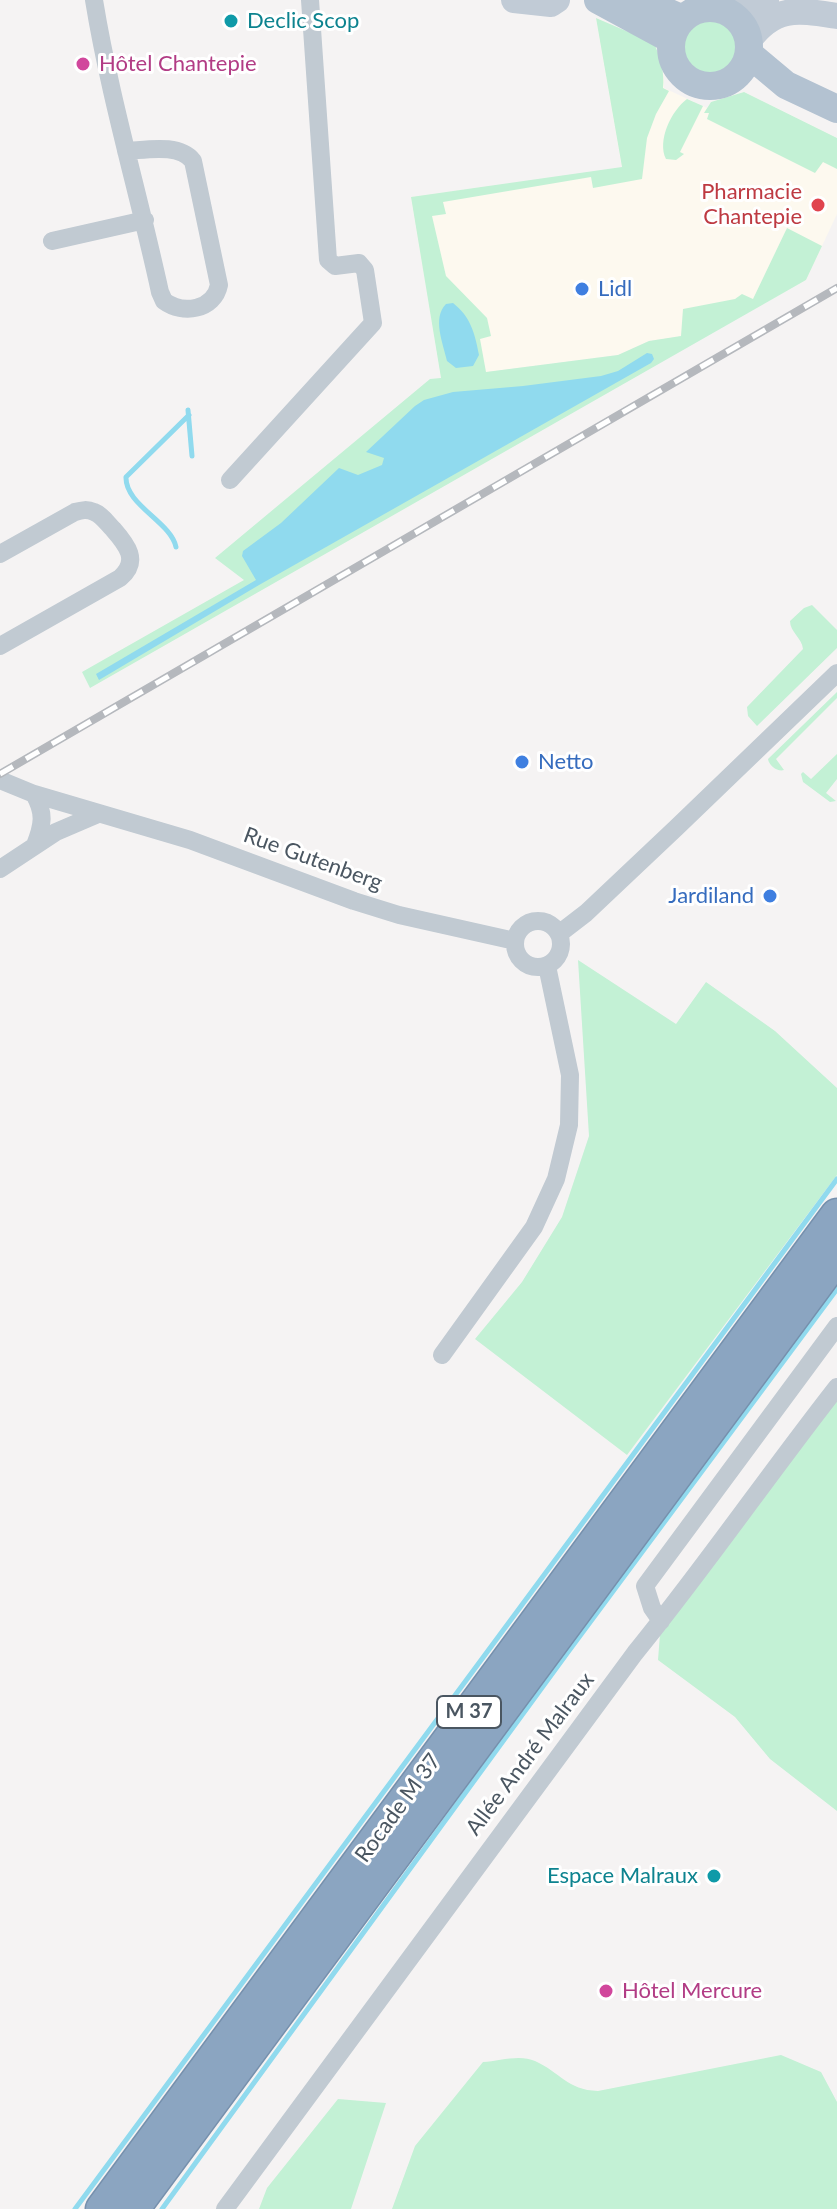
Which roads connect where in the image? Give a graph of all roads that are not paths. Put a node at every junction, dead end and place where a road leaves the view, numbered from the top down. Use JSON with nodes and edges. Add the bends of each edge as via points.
{"nodes":[{"id":1,"x":94,"y":0,"type":"edge"},
{"id":2,"x":310,"y":0,"type":"edge"},
{"id":3,"x":514,"y":0,"type":"edge"},
{"id":4,"x":557,"y":0,"type":"edge"},
{"id":5,"x":598,"y":0,"type":"edge"},
{"id":6,"x":640,"y":0,"type":"edge"},
{"id":7,"x":768,"y":0,"type":"edge"},
{"id":8,"x":729,"y":13,"type":"junction"},
{"id":9,"x":826,"y":14,"type":"edge"},
{"id":10,"x":676,"y":29,"type":"junction"},
{"id":11,"x":745,"y":57,"type":"junction"},
{"id":12,"x":837,"y":109,"type":"edge"},
{"id":13,"x":126,"y":151,"type":"junction"},
{"id":14,"x":145,"y":220,"type":"junction"},
{"id":15,"x":52,"y":241,"type":"dead end"},
{"id":16,"x":230,"y":480,"type":"dead end"},
{"id":17,"x":0,"y":554,"type":"edge"},
{"id":18,"x":0,"y":646,"type":"edge"},
{"id":19,"x":837,"y":673,"type":"edge"},
{"id":20,"x":0,"y":780,"type":"edge"},
{"id":21,"x":34,"y":794,"type":"junction"},
{"id":22,"x":98,"y":814,"type":"junction"},
{"id":23,"x":35,"y":845,"type":"junction"},
{"id":24,"x":0,"y":869,"type":"edge"},
{"id":25,"x":560,"y":933,"type":"junction"},
{"id":26,"x":515,"y":941,"type":"junction"},
{"id":27,"x":547,"y":966,"type":"junction"},
{"id":28,"x":837,"y":1215,"type":"edge"},
{"id":29,"x":837,"y":1257,"type":"edge"},
{"id":30,"x":837,"y":1326,"type":"edge"},
{"id":31,"x":442,"y":1355,"type":"dead end"},
{"id":32,"x":837,"y":1387,"type":"edge"},
{"id":33,"x":661,"y":1621,"type":"junction"},
{"id":34,"x":102,"y":2209,"type":"edge"},
{"id":35,"x":133,"y":2209,"type":"edge"},
{"id":36,"x":225,"y":2209,"type":"edge"}],
"edges":[{"from":1,"to":13,"type":"street"},
{"from":2,"to":16,"type":"street","via":[[328,260],[335,266],[359,263],[365,270],[373,323]]},
{"from":3,"to":4,"type":"street"},
{"from":5,"to":10,"type":"main road"},
{"from":6,"to":10,"type":"main road"},
{"from":7,"to":8,"type":"street"},
{"from":7,"to":9,"type":"street"},
{"from":8,"to":10,"type":"main road","via":[[705,8]]},
{"from":8,"to":11,"type":"main road","via":[[746,30]]},
{"from":9,"to":11,"type":"street","via":[[779,14],[766,20]]},
{"from":10,"to":11,"type":"main road","via":[[673,61],[696,84],[720,85]]},
{"from":11,"to":12,"type":"main road","via":[[786,85]]},
{"from":13,"to":14,"type":"street"},
{"from":13,"to":14,"type":"street","via":[[172,150],[193,161],[219,285],[214,298],[193,309],[164,301]]},
{"from":14,"to":15,"type":"street"},
{"from":17,"to":18,"type":"street","via":[[84,509],[99,515],[131,552],[129,567],[120,578]]},
{"from":19,"to":25,"type":"street"},
{"from":20,"to":21,"type":"street","name":"Rue Gutenberg"},
{"from":21,"to":22,"type":"street","name":"Rue Gutenberg"},
{"from":21,"to":23,"type":"street","via":[[43,816]]},
{"from":22,"to":23,"type":"street"},
{"from":22,"to":26,"type":"street","name":"Rue Gutenberg","via":[[190,840],[399,915]]},
{"from":23,"to":24,"type":"street"},
{"from":25,"to":26,"type":"street","via":[[549,923],[534,920],[521,927]]},
{"from":25,"to":27,"type":"street","via":[[560,953]]},
{"from":26,"to":27,"type":"street","via":[[524,962]]},
{"from":27,"to":31,"type":"street","via":[[570,1075],[569,1125],[556,1179],[534,1227]]},
{"from":28,"to":34,"type":"highway","name":"Rocade M 37","number":"M 37"},
{"from":29,"to":35,"type":"highway","name":"Rocade M 37","number":"M 37"},
{"from":30,"to":33,"type":"street","via":[[645,1586]]},
{"from":32,"to":33,"type":"street","name":"Allée André Malraux"},
{"from":33,"to":36,"type":"street","name":"Allée André Malraux"}]}
